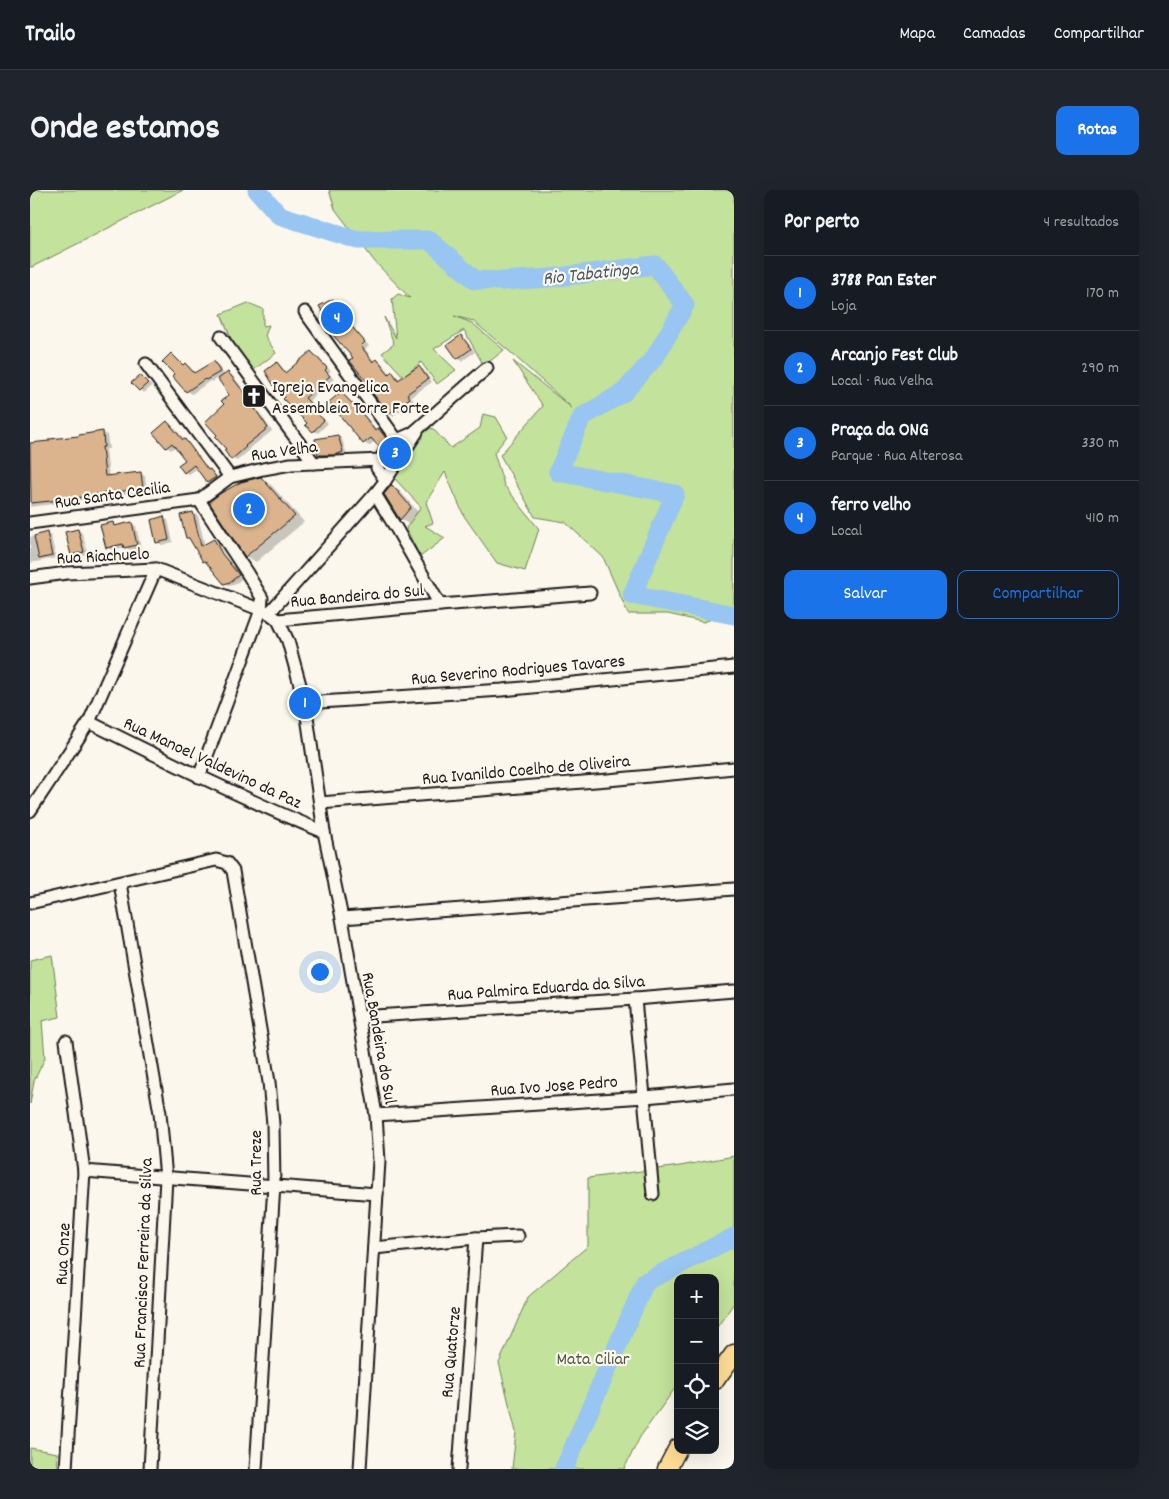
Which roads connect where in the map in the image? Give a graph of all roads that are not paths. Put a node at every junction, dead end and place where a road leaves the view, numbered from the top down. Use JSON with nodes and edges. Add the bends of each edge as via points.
{"nodes":[{"id":1,"x":306,"y":312,"type":"dead end"},
{"id":2,"x":221,"y":337,"type":"dead end"},
{"id":3,"x":146,"y":364,"type":"dead end"},
{"id":4,"x":487,"y":368,"type":"dead end"},
{"id":5,"x":419,"y":428,"type":"junction"},
{"id":6,"x":397,"y":440,"type":"junction"},
{"id":7,"x":381,"y":460,"type":"junction"},
{"id":8,"x":314,"y":463,"type":"junction"},
{"id":9,"x":230,"y":477,"type":"junction"},
{"id":10,"x":385,"y":481,"type":"junction"},
{"id":11,"x":375,"y":494,"type":"junction"},
{"id":12,"x":199,"y":500,"type":"junction"},
{"id":13,"x":30,"y":524,"type":"edge"},
{"id":14,"x":156,"y":569,"type":"junction"},
{"id":15,"x":30,"y":578,"type":"edge"},
{"id":16,"x":590,"y":593,"type":"dead end"},
{"id":17,"x":440,"y":605,"type":"junction"},
{"id":18,"x":269,"y":615,"type":"junction"},
{"id":19,"x":734,"y":667,"type":"edge"},
{"id":20,"x":305,"y":703,"type":"junction"},
{"id":21,"x":89,"y":722,"type":"junction"},
{"id":22,"x":734,"y":768,"type":"edge"},
{"id":23,"x":199,"y":777,"type":"junction"},
{"id":24,"x":320,"y":803,"type":"junction"},
{"id":25,"x":30,"y":811,"type":"edge"},
{"id":26,"x":324,"y":832,"type":"junction"},
{"id":27,"x":120,"y":883,"type":"junction"},
{"id":28,"x":734,"y":889,"type":"edge"},
{"id":29,"x":30,"y":903,"type":"edge"},
{"id":30,"x":342,"y":918,"type":"junction"},
{"id":31,"x":734,"y":990,"type":"edge"},
{"id":32,"x":635,"y":998,"type":"junction"},
{"id":33,"x":360,"y":1017,"type":"junction"},
{"id":34,"x":66,"y":1041,"type":"dead end"},
{"id":35,"x":734,"y":1089,"type":"edge"},
{"id":36,"x":645,"y":1097,"type":"junction"},
{"id":37,"x":376,"y":1115,"type":"junction"},
{"id":38,"x":84,"y":1171,"type":"junction"},
{"id":39,"x":166,"y":1178,"type":"junction"},
{"id":40,"x":274,"y":1185,"type":"junction"},
{"id":41,"x":377,"y":1194,"type":"junction"},
{"id":42,"x":653,"y":1194,"type":"dead end"},
{"id":43,"x":518,"y":1236,"type":"dead end"},
{"id":44,"x":476,"y":1238,"type":"junction"},
{"id":45,"x":374,"y":1248,"type":"junction"},
{"id":46,"x":734,"y":1354,"type":"edge"},
{"id":47,"x":719,"y":1375,"type":"edge"},
{"id":48,"x":675,"y":1454,"type":"edge"},
{"id":49,"x":66,"y":1469,"type":"edge"},
{"id":50,"x":150,"y":1469,"type":"edge"},
{"id":51,"x":256,"y":1469,"type":"edge"},
{"id":52,"x":360,"y":1469,"type":"edge"},
{"id":53,"x":459,"y":1469,"type":"edge"},
{"id":54,"x":667,"y":1469,"type":"edge"}],
"edges":[{"from":1,"to":6,"type":"street"},
{"from":2,"to":8,"type":"street"},
{"from":3,"to":9,"type":"street"},
{"from":4,"to":5,"type":"street"},
{"from":5,"to":6,"type":"street"},
{"from":5,"to":10,"type":"street"},
{"from":6,"to":7,"type":"street"},
{"from":7,"to":8,"type":"street","name":"Rua Velha"},
{"from":7,"to":10,"type":"street","via":[[377,468]]},
{"from":8,"to":9,"type":"street","name":"Rua Velha","via":[[270,467]]},
{"from":9,"to":12,"type":"street","name":"Rua Velha"},
{"from":10,"to":11,"type":"street"},
{"from":11,"to":17,"type":"street","name":"Rua Bandeira do Sul"},
{"from":11,"to":18,"type":"street"},
{"from":12,"to":13,"type":"street","name":"Rua Santa Cecilia"},
{"from":12,"to":18,"type":"street","via":[[262,598]]},
{"from":14,"to":15,"type":"street","name":"Rua Riachuelo"},
{"from":14,"to":18,"type":"street","name":"Rua Riachuelo"},
{"from":14,"to":21,"type":"street"},
{"from":16,"to":17,"type":"street","name":"Rua Bandeira do Sul"},
{"from":17,"to":18,"type":"street","name":"Rua Bandeira do Sul"},
{"from":18,"to":20,"type":"street","name":"Rua Bandeira do Sul","via":[[288,641]]},
{"from":18,"to":23,"type":"street"},
{"from":19,"to":20,"type":"street","name":"Rua Severino Rodrigues Tavares","via":[[502,690]]},
{"from":20,"to":24,"type":"street","name":"Rua Bandeira do Sul"},
{"from":21,"to":23,"type":"street","name":"Rua Manoel Valdevino da Paz"},
{"from":21,"to":25,"type":"street"},
{"from":22,"to":24,"type":"street","name":"Rua Ivanildo Coelho de Oliveira"},
{"from":23,"to":26,"type":"street","name":"Rua Manoel Valdevino da Paz"},
{"from":24,"to":26,"type":"street","name":"Rua Bandeira do Sul"},
{"from":26,"to":30,"type":"street","name":"Rua Bandeira do Sul"},
{"from":27,"to":29,"type":"street"},
{"from":27,"to":39,"type":"street","name":"Rua Francisco Ferreira da Silva","via":[[160,1113]]},
{"from":27,"to":40,"type":"street","name":"Rua Treze","via":[[216,860],[227,863],[233,871],[269,1082]]},
{"from":28,"to":30,"type":"street"},
{"from":30,"to":33,"type":"street","name":"Rua Bandeira do Sul"},
{"from":31,"to":32,"type":"street","name":"Rua Palmira Eduarda da Silva"},
{"from":32,"to":33,"type":"street","name":"Rua Palmira Eduarda da Silva"},
{"from":32,"to":36,"type":"street"},
{"from":33,"to":37,"type":"street","name":"Rua Bandeira do Sul"},
{"from":34,"to":38,"type":"street","name":"Rua Onze"},
{"from":35,"to":36,"type":"street","name":"Rua Ivo Jose Pedro"},
{"from":36,"to":37,"type":"street","name":"Rua Ivo Jose Pedro"},
{"from":36,"to":42,"type":"street"},
{"from":37,"to":41,"type":"street","name":"Rua Bandeira do Sul"},
{"from":38,"to":39,"type":"street"},
{"from":38,"to":49,"type":"street","name":"Rua Onze"},
{"from":39,"to":40,"type":"street"},
{"from":39,"to":50,"type":"street","name":"Rua Francisco Ferreira da Silva"},
{"from":40,"to":41,"type":"street"},
{"from":40,"to":51,"type":"street","name":"Rua Treze"},
{"from":41,"to":45,"type":"street","name":"Rua Bandeira do Sul"},
{"from":43,"to":44,"type":"street"},
{"from":44,"to":45,"type":"street"},
{"from":44,"to":53,"type":"street","name":"Rua Quatorze"},
{"from":45,"to":52,"type":"street","name":"Rua Bandeira do Sul"},
{"from":46,"to":47,"type":"main road"},
{"from":48,"to":54,"type":"main road"}]}
